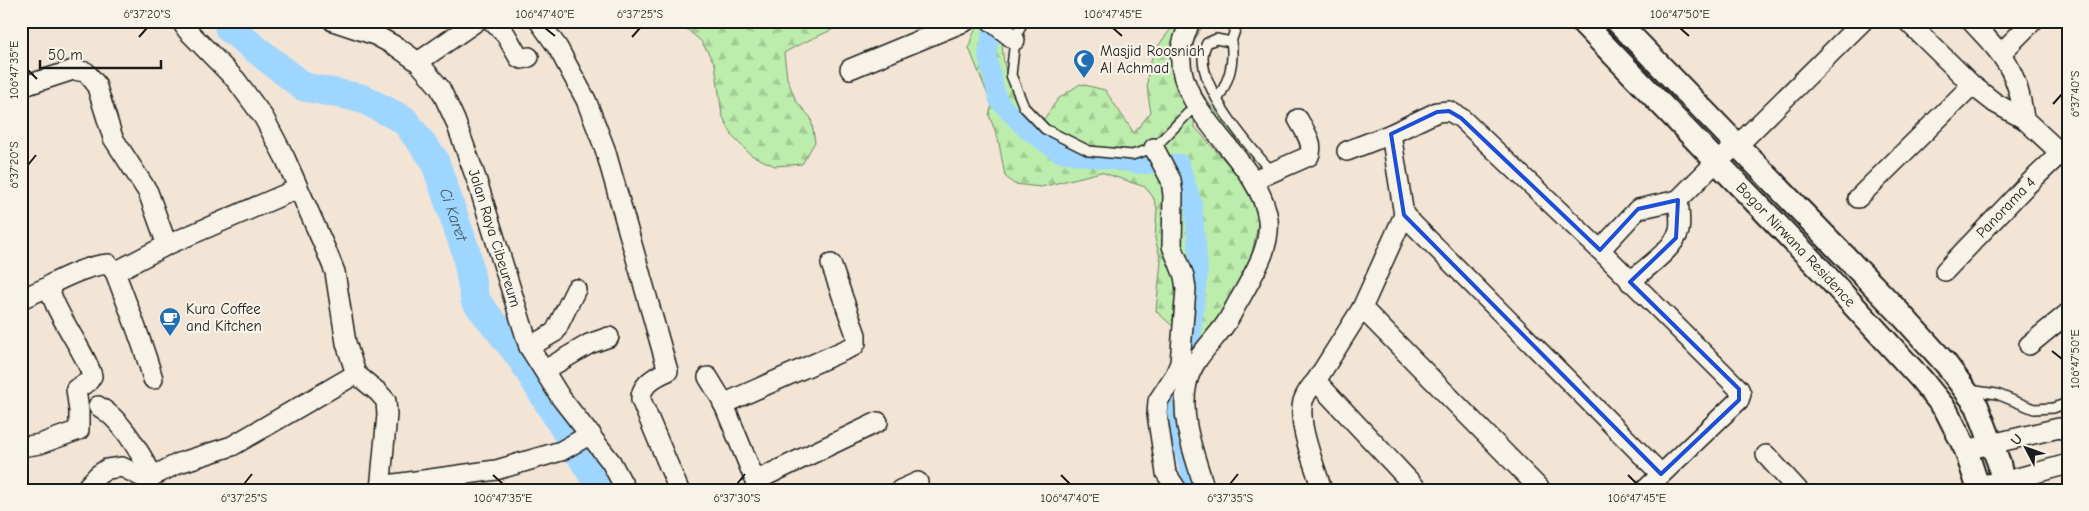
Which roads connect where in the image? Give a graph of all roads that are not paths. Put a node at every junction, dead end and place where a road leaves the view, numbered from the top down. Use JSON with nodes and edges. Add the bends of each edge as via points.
{"nodes":[{"id":1,"x":181,"y":21,"type":"edge"},
{"id":2,"x":333,"y":21,"type":"edge"},
{"id":3,"x":477,"y":21,"type":"edge"},
{"id":4,"x":492,"y":21,"type":"edge"},
{"id":5,"x":540,"y":21,"type":"edge"},
{"id":6,"x":966,"y":21,"type":"edge"},
{"id":7,"x":1023,"y":21,"type":"edge"},
{"id":8,"x":1190,"y":21,"type":"edge"},
{"id":9,"x":1238,"y":21,"type":"edge"},
{"id":10,"x":1580,"y":21,"type":"edge"},
{"id":11,"x":1617,"y":21,"type":"edge"},
{"id":12,"x":1863,"y":21,"type":"edge"},
{"id":13,"x":1907,"y":21,"type":"edge"},
{"id":14,"x":1971,"y":21,"type":"edge"},
{"id":15,"x":2033,"y":21,"type":"edge"},
{"id":16,"x":996,"y":24,"type":"edge"},
{"id":17,"x":1015,"y":40,"type":"junction"},
{"id":18,"x":1231,"y":42,"type":"junction"},
{"id":19,"x":2001,"y":53,"type":"junction"},
{"id":20,"x":529,"y":57,"type":"dead end"},
{"id":21,"x":418,"y":62,"type":"junction"},
{"id":22,"x":850,"y":69,"type":"dead end"},
{"id":23,"x":1972,"y":85,"type":"junction"},
{"id":24,"x":21,"y":87,"type":"edge"},
{"id":25,"x":1218,"y":99,"type":"junction"},
{"id":26,"x":1197,"y":104,"type":"junction"},
{"id":27,"x":1298,"y":119,"type":"dead end"},
{"id":28,"x":2024,"y":119,"type":"junction"},
{"id":29,"x":1391,"y":134,"type":"junction"},
{"id":30,"x":1738,"y":145,"type":"junction"},
{"id":31,"x":1347,"y":150,"type":"dead end"},
{"id":32,"x":2065,"y":153,"type":"edge"},
{"id":33,"x":1157,"y":155,"type":"junction"},
{"id":34,"x":1717,"y":161,"type":"junction"},
{"id":35,"x":1272,"y":172,"type":"junction"},
{"id":36,"x":1254,"y":180,"type":"junction"},
{"id":37,"x":297,"y":189,"type":"junction"},
{"id":38,"x":1858,"y":198,"type":"dead end"},
{"id":39,"x":1678,"y":200,"type":"junction"},
{"id":40,"x":1404,"y":215,"type":"junction"},
{"id":41,"x":167,"y":245,"type":"junction"},
{"id":42,"x":1600,"y":250,"type":"junction"},
{"id":43,"x":831,"y":264,"type":"dead end"},
{"id":44,"x":1945,"y":271,"type":"dead end"},
{"id":45,"x":115,"y":272,"type":"junction"},
{"id":46,"x":1630,"y":282,"type":"junction"},
{"id":47,"x":50,"y":286,"type":"junction"},
{"id":48,"x":576,"y":289,"type":"dead end"},
{"id":49,"x":21,"y":299,"type":"edge"},
{"id":50,"x":1362,"y":308,"type":"junction"},
{"id":51,"x":2068,"y":313,"type":"edge"},
{"id":52,"x":609,"y":337,"type":"dead end"},
{"id":53,"x":2029,"y":345,"type":"dead end"},
{"id":54,"x":529,"y":347,"type":"junction"},
{"id":55,"x":545,"y":370,"type":"junction"},
{"id":56,"x":356,"y":374,"type":"junction"},
{"id":57,"x":708,"y":377,"type":"dead end"},
{"id":58,"x":153,"y":380,"type":"dead end"},
{"id":59,"x":1316,"y":381,"type":"junction"},
{"id":60,"x":1966,"y":390,"type":"junction"},
{"id":61,"x":724,"y":404,"type":"junction"},
{"id":62,"x":2068,"y":404,"type":"edge"},
{"id":63,"x":98,"y":406,"type":"dead end"},
{"id":64,"x":878,"y":422,"type":"dead end"},
{"id":65,"x":2068,"y":431,"type":"edge"},
{"id":66,"x":584,"y":438,"type":"junction"},
{"id":67,"x":1993,"y":444,"type":"junction"},
{"id":68,"x":21,"y":447,"type":"edge"},
{"id":69,"x":1966,"y":450,"type":"junction"},
{"id":70,"x":1766,"y":455,"type":"dead end"},
{"id":71,"x":2068,"y":464,"type":"edge"},
{"id":72,"x":1661,"y":474,"type":"junction"},
{"id":73,"x":153,"y":476,"type":"junction"},
{"id":74,"x":918,"y":482,"type":"dead end"},
{"id":75,"x":757,"y":485,"type":"edge"},
{"id":76,"x":2004,"y":486,"type":"edge"},
{"id":77,"x":1979,"y":487,"type":"edge"},
{"id":78,"x":380,"y":488,"type":"edge"},
{"id":79,"x":1793,"y":488,"type":"edge"},
{"id":80,"x":84,"y":490,"type":"edge"},
{"id":81,"x":626,"y":490,"type":"edge"},
{"id":82,"x":679,"y":490,"type":"edge"},
{"id":83,"x":900,"y":490,"type":"edge"},
{"id":84,"x":1177,"y":490,"type":"edge"},
{"id":85,"x":1205,"y":490,"type":"edge"},
{"id":86,"x":1322,"y":490,"type":"edge"},
{"id":87,"x":1418,"y":490,"type":"edge"},
{"id":88,"x":1541,"y":490,"type":"edge"},
{"id":89,"x":1645,"y":490,"type":"edge"}],
"edges":[{"from":1,"to":37,"type":"street","via":[[250,96],[285,158]]},
{"from":2,"to":21,"type":"street","name":"Jalan Raya Cibeureum","via":[[374,35]]},
{"from":3,"to":21,"type":"street"},
{"from":4,"to":20,"type":"street","via":[[519,58]]},
{"from":5,"to":82,"type":"street","via":[[586,100],[677,370],[659,374],[641,395]]},
{"from":6,"to":22,"type":"street"},
{"from":7,"to":17,"type":"lane"},
{"from":8,"to":26,"type":"street","via":[[1181,50],[1181,62],[1187,85]]},
{"from":9,"to":18,"type":"lane"},
{"from":10,"to":34,"type":"street","name":"Bogor Nirwana Residence"},
{"from":11,"to":30,"type":"street","name":"Bogor Nirwana Residence"},
{"from":12,"to":30,"type":"street"},
{"from":13,"to":23,"type":"street"},
{"from":14,"to":19,"type":"street"},
{"from":15,"to":19,"type":"street"},
{"from":16,"to":17,"type":"street"},
{"from":17,"to":33,"type":"lane","via":[[1011,75],[1024,107],[1045,129],[1089,151]]},
{"from":18,"to":25,"type":"lane","via":[[1230,74]]},
{"from":18,"to":25,"type":"lane","via":[[1216,39],[1207,43],[1203,56],[1204,69]]},
{"from":19,"to":28,"type":"street","via":[[2021,94]]},
{"from":21,"to":54,"type":"street","name":"Jalan Raya Cibeureum","via":[[440,88],[455,120]]},
{"from":23,"to":28,"type":"street"},
{"from":23,"to":38,"type":"street"},
{"from":24,"to":41,"type":"street","via":[[73,70],[80,69],[91,76],[113,138],[148,192]]},
{"from":25,"to":35,"type":"lane","via":[[1230,121]]},
{"from":26,"to":33,"type":"lane"},
{"from":26,"to":36,"type":"street"},
{"from":27,"to":35,"type":"street","via":[[1311,152],[1309,156]]},
{"from":28,"to":32,"type":"street"},
{"from":29,"to":31,"type":"street"},
{"from":29,"to":40,"type":"street"},
{"from":29,"to":42,"type":"street","via":[[1437,112],[1449,112],[1461,118]]},
{"from":30,"to":34,"type":"street"},
{"from":30,"to":60,"type":"street","name":"Bogor Nirwana Residence","via":[[1897,310]]},
{"from":32,"to":44,"type":"street","name":"Panorama 4","via":[[2023,188]]},
{"from":33,"to":84,"type":"street","via":[[1171,180],[1174,195],[1172,246],[1184,276],[1185,309],[1180,363],[1158,401],[1157,414],[1166,473]]},
{"from":34,"to":39,"type":"street"},
{"from":34,"to":69,"type":"street","name":"Bogor Nirwana Residence","via":[[1921,379],[1946,410]]},
{"from":35,"to":36,"type":"street"},
{"from":36,"to":85,"type":"street","via":[[1268,220],[1265,248],[1259,265],[1225,324],[1197,358],[1187,382],[1187,433]]},
{"from":37,"to":41,"type":"street"},
{"from":37,"to":56,"type":"street","via":[[335,272],[346,343]]},
{"from":39,"to":42,"type":"street","via":[[1638,209]]},
{"from":39,"to":46,"type":"street","via":[[1679,230],[1676,238]]},
{"from":40,"to":50,"type":"street"},
{"from":40,"to":72,"type":"street"},
{"from":41,"to":45,"type":"street"},
{"from":42,"to":46,"type":"street"},
{"from":43,"to":61,"type":"street","via":[[856,335],[854,346]]},
{"from":45,"to":47,"type":"street","via":[[108,264],[102,265],[70,274]]},
{"from":45,"to":58,"type":"street","via":[[143,344]]},
{"from":46,"to":72,"type":"street","via":[[1740,392],[1739,400]]},
{"from":47,"to":49,"type":"street"},
{"from":47,"to":68,"type":"street","via":[[56,309],[80,348],[92,376],[76,389],[79,430]]},
{"from":48,"to":54,"type":"street","via":[[555,332]]},
{"from":50,"to":59,"type":"street"},
{"from":50,"to":88,"type":"street"},
{"from":51,"to":53,"type":"street"},
{"from":52,"to":55,"type":"street","via":[[589,344]]},
{"from":54,"to":55,"type":"street","name":"Jalan Raya Cibeureum"},
{"from":55,"to":66,"type":"street","name":"Jalan Raya Cibeureum"},
{"from":56,"to":73,"type":"street","via":[[232,446],[179,463]]},
{"from":56,"to":78,"type":"street","via":[[386,401]]},
{"from":57,"to":61,"type":"street"},
{"from":59,"to":86,"type":"street","via":[[1307,391],[1302,411],[1305,434]]},
{"from":59,"to":87,"type":"street"},
{"from":60,"to":62,"type":"lane","via":[[1997,394],[2034,409]]},
{"from":60,"to":67,"type":"street","name":"Bogor Nirwana Residence","via":[[1977,406]]},
{"from":61,"to":75,"type":"street"},
{"from":63,"to":73,"type":"street","via":[[126,433]]},
{"from":64,"to":75,"type":"street"},
{"from":65,"to":67,"type":"street","via":[[2059,428]]},
{"from":66,"to":78,"type":"street","via":[[561,452],[496,470]]},
{"from":66,"to":81,"type":"street","name":"Jalan Raya Cibeureum","via":[[611,462]]},
{"from":67,"to":69,"type":"street"},
{"from":67,"to":76,"type":"street","name":"Bogor Nirwana Residence"},
{"from":69,"to":77,"type":"street","name":"Bogor Nirwana Residence"},
{"from":70,"to":79,"type":"street"},
{"from":71,"to":76,"type":"street"},
{"from":72,"to":89,"type":"street"},
{"from":73,"to":80,"type":"street","via":[[142,477],[122,467],[107,469]]},
{"from":74,"to":83,"type":"street"},
{"from":76,"to":77,"type":"street"}]}
